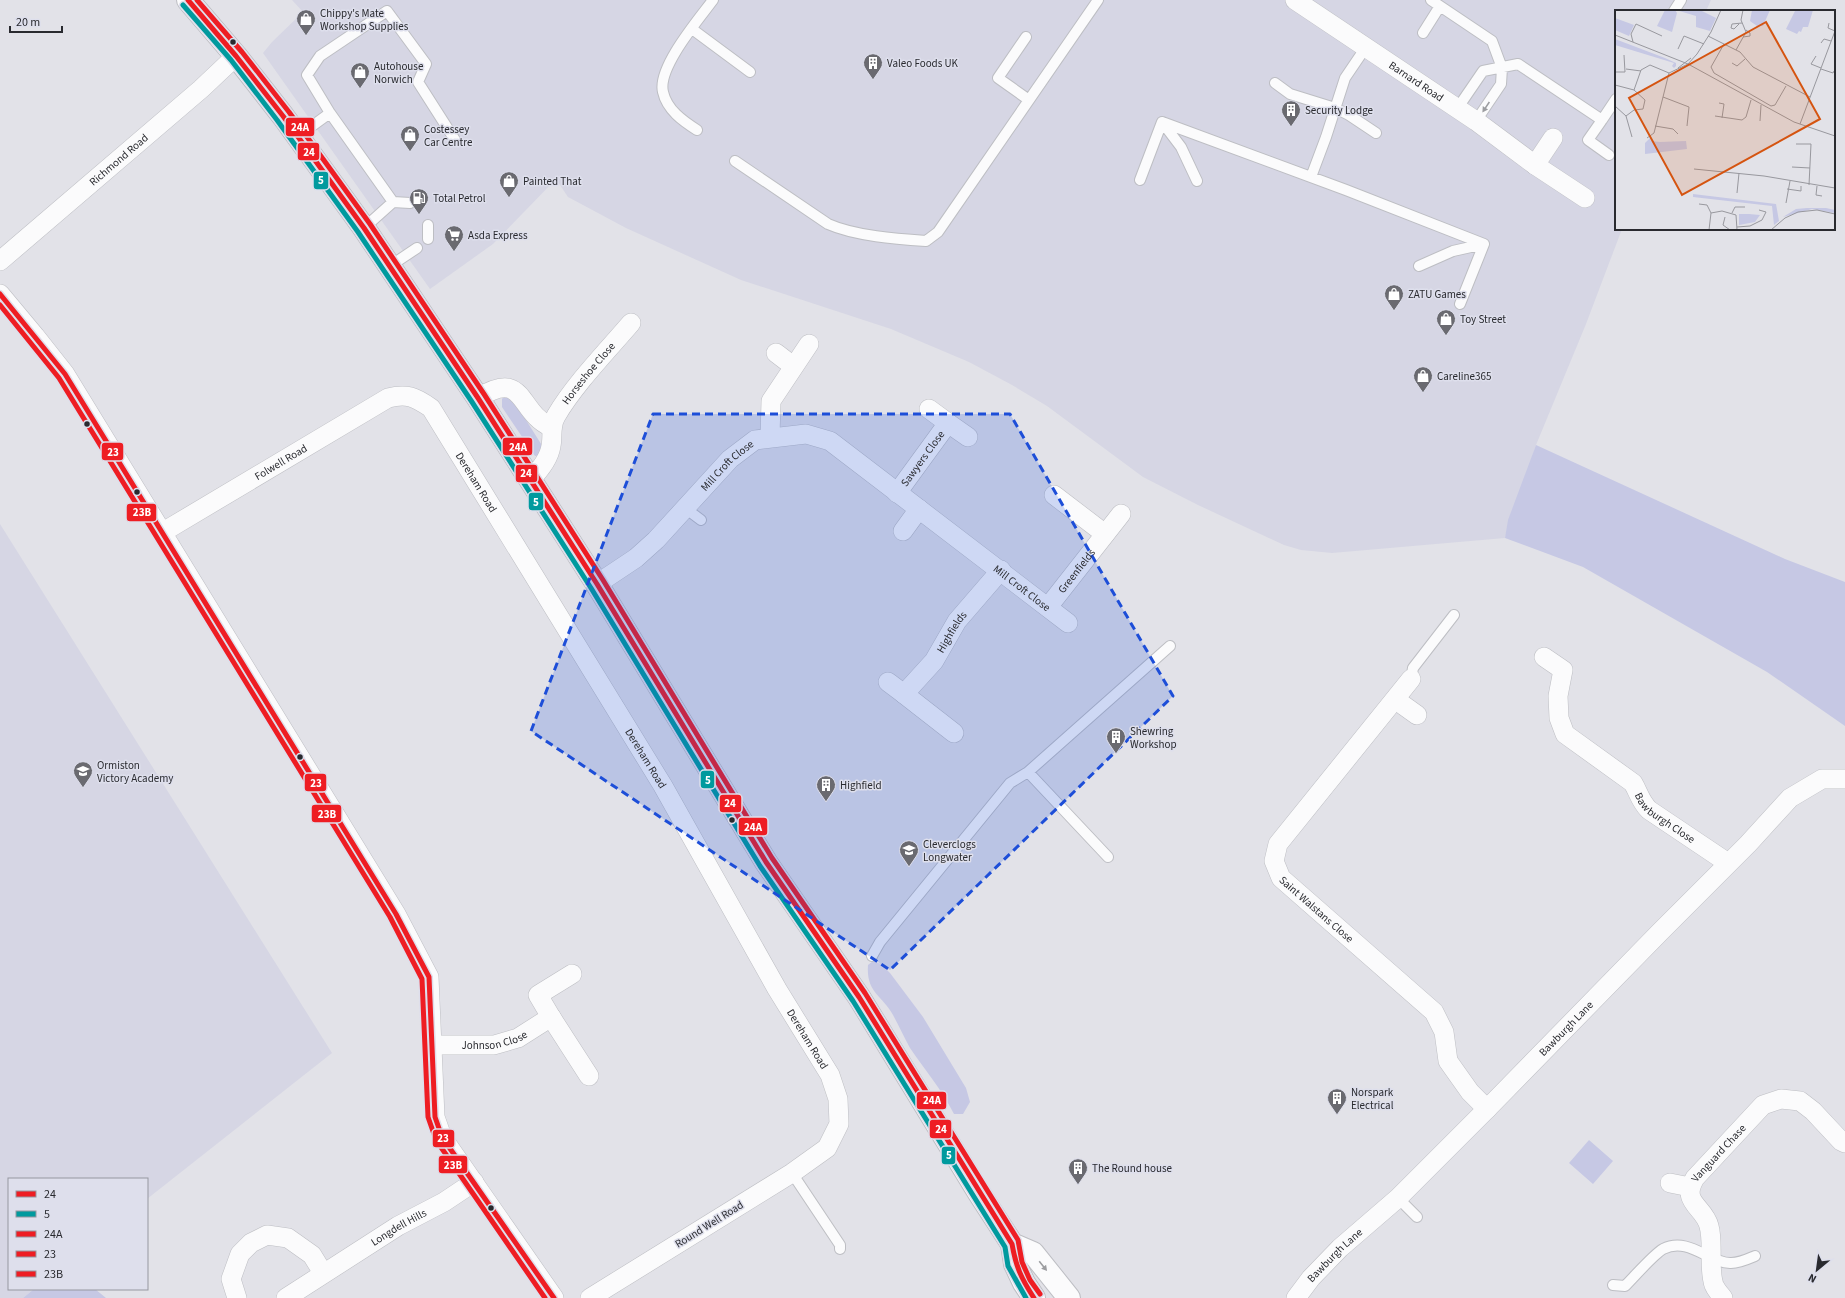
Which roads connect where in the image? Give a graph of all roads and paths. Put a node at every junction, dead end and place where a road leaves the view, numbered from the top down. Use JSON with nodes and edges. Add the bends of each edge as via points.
{"nodes":[{"id":1,"x":188,"y":0,"type":"edge"},
{"id":2,"x":713,"y":0,"type":"edge"},
{"id":3,"x":1098,"y":0,"type":"edge"},
{"id":4,"x":1295,"y":0,"type":"edge"},
{"id":5,"x":1681,"y":0,"type":"edge"},
{"id":6,"x":1436,"y":3,"type":"edge"},
{"id":7,"x":1675,"y":10,"type":"edge"},
{"id":8,"x":692,"y":29,"type":"junction"},
{"id":9,"x":1422,"y":33,"type":"dead end"},
{"id":10,"x":1026,"y":37,"type":"dead end"},
{"id":11,"x":1366,"y":47,"type":"junction"},
{"id":12,"x":236,"y":56,"type":"junction"},
{"id":13,"x":1502,"y":68,"type":"junction"},
{"id":14,"x":750,"y":72,"type":"dead end"},
{"id":15,"x":1275,"y":83,"type":"dead end"},
{"id":16,"x":1029,"y":100,"type":"junction"},
{"id":17,"x":1615,"y":100,"type":"edge"},
{"id":18,"x":1335,"y":108,"type":"junction"},
{"id":19,"x":1457,"y":109,"type":"junction"},
{"id":20,"x":330,"y":113,"type":"junction"},
{"id":21,"x":1602,"y":120,"type":"junction"},
{"id":22,"x":1476,"y":121,"type":"junction"},
{"id":23,"x":1162,"y":122,"type":"junction"},
{"id":24,"x":697,"y":130,"type":"dead end"},
{"id":25,"x":1376,"y":133,"type":"dead end"},
{"id":26,"x":298,"y":137,"type":"junction"},
{"id":27,"x":1553,"y":138,"type":"dead end"},
{"id":28,"x":455,"y":140,"type":"dead end"},
{"id":29,"x":1608,"y":155,"type":"dead end"},
{"id":30,"x":735,"y":161,"type":"dead end"},
{"id":31,"x":1535,"y":165,"type":"junction"},
{"id":32,"x":1311,"y":177,"type":"junction"},
{"id":33,"x":1140,"y":180,"type":"dead end"},
{"id":34,"x":1197,"y":181,"type":"dead end"},
{"id":35,"x":1585,"y":198,"type":"dead end"},
{"id":36,"x":393,"y":202,"type":"junction"},
{"id":37,"x":410,"y":203,"type":"dead end"},
{"id":38,"x":428,"y":226,"type":"dead end"},
{"id":39,"x":364,"y":228,"type":"junction"},
{"id":40,"x":428,"y":239,"type":"dead end"},
{"id":41,"x":1484,"y":244,"type":"junction"},
{"id":42,"x":417,"y":248,"type":"dead end"},
{"id":43,"x":0,"y":261,"type":"edge"},
{"id":44,"x":390,"y":266,"type":"junction"},
{"id":45,"x":1419,"y":266,"type":"dead end"},
{"id":46,"x":0,"y":294,"type":"edge"},
{"id":47,"x":1460,"y":304,"type":"dead end"},
{"id":48,"x":631,"y":323,"type":"dead end"},
{"id":49,"x":809,"y":344,"type":"dead end"},
{"id":50,"x":776,"y":353,"type":"dead end"},
{"id":51,"x":793,"y":366,"type":"junction"},
{"id":52,"x":401,"y":395,"type":"joint"},
{"id":53,"x":478,"y":398,"type":"junction"},
{"id":54,"x":929,"y":409,"type":"dead end"},
{"id":55,"x":948,"y":423,"type":"junction"},
{"id":56,"x":551,"y":427,"type":"junction"},
{"id":57,"x":770,"y":437,"type":"junction"},
{"id":58,"x":968,"y":437,"type":"dead end"},
{"id":59,"x":530,"y":480,"type":"junction"},
{"id":60,"x":897,"y":493,"type":"junction"},
{"id":61,"x":1054,"y":495,"type":"dead end"},
{"id":62,"x":685,"y":508,"type":"junction"},
{"id":63,"x":919,"y":509,"type":"junction"},
{"id":64,"x":1121,"y":514,"type":"dead end"},
{"id":65,"x":701,"y":520,"type":"dead end"},
{"id":66,"x":903,"y":531,"type":"dead end"},
{"id":67,"x":163,"y":532,"type":"junction"},
{"id":68,"x":1105,"y":534,"type":"junction"},
{"id":69,"x":1001,"y":570,"type":"junction"},
{"id":70,"x":597,"y":584,"type":"junction"},
{"id":71,"x":1048,"y":607,"type":"junction"},
{"id":72,"x":1454,"y":615,"type":"dead end"},
{"id":73,"x":1068,"y":623,"type":"dead end"},
{"id":74,"x":1170,"y":646,"type":"dead end"},
{"id":75,"x":1544,"y":656,"type":"dead end"},
{"id":76,"x":1411,"y":679,"type":"joint"},
{"id":77,"x":888,"y":682,"type":"dead end"},
{"id":78,"x":904,"y":694,"type":"junction"},
{"id":79,"x":1396,"y":700,"type":"junction"},
{"id":80,"x":1417,"y":715,"type":"dead end"},
{"id":81,"x":954,"y":733,"type":"dead end"},
{"id":82,"x":1028,"y":772,"type":"junction"},
{"id":83,"x":1845,"y":779,"type":"edge"},
{"id":84,"x":1108,"y":857,"type":"dead end"},
{"id":85,"x":1728,"y":863,"type":"junction"},
{"id":86,"x":872,"y":956,"type":"dead end"},
{"id":87,"x":572,"y":974,"type":"dead end"},
{"id":88,"x":551,"y":1017,"type":"junction"},
{"id":89,"x":431,"y":1045,"type":"junction"},
{"id":90,"x":589,"y":1076,"type":"dead end"},
{"id":91,"x":1487,"y":1108,"type":"junction"},
{"id":92,"x":1845,"y":1143,"type":"edge"},
{"id":93,"x":827,"y":1148,"type":"joint"},
{"id":94,"x":792,"y":1173,"type":"junction"},
{"id":95,"x":474,"y":1182,"type":"junction"},
{"id":96,"x":1670,"y":1183,"type":"dead end"},
{"id":97,"x":1690,"y":1187,"type":"junction"},
{"id":98,"x":1398,"y":1198,"type":"junction"},
{"id":99,"x":1417,"y":1217,"type":"dead end"},
{"id":100,"x":1012,"y":1244,"type":"junction"},
{"id":101,"x":840,"y":1249,"type":"dead end"},
{"id":102,"x":1755,"y":1256,"type":"dead end"},
{"id":103,"x":1713,"y":1258,"type":"junction"},
{"id":104,"x":323,"y":1273,"type":"junction"},
{"id":105,"x":1613,"y":1285,"type":"dead end"},
{"id":106,"x":237,"y":1298,"type":"edge"},
{"id":107,"x":286,"y":1298,"type":"edge"},
{"id":108,"x":554,"y":1298,"type":"edge"},
{"id":109,"x":590,"y":1298,"type":"edge"},
{"id":110,"x":1034,"y":1298,"type":"edge"},
{"id":111,"x":1070,"y":1298,"type":"edge"},
{"id":112,"x":1296,"y":1298,"type":"edge"},
{"id":113,"x":1723,"y":1298,"type":"edge"}],
"edges":[{"from":1,"to":12,"type":"highway"},
{"from":2,"to":8,"type":"lane"},
{"from":3,"to":16,"type":"lane"},
{"from":4,"to":11,"type":"street","name":"Barnard Road"},
{"from":5,"to":7,"type":"lane"},
{"from":6,"to":9,"type":"lane"},
{"from":6,"to":13,"type":"lane","via":[[1492,41]]},
{"from":8,"to":14,"type":"lane"},
{"from":8,"to":24,"type":"lane","via":[[668,62],[662,92],[670,109],[682,121]]},
{"from":10,"to":16,"type":"lane","via":[[998,78]]},
{"from":11,"to":18,"type":"lane","via":[[1345,78]]},
{"from":11,"to":19,"type":"street","name":"Barnard Road"},
{"from":12,"to":26,"type":"highway"},
{"from":12,"to":43,"type":"street","name":"Richmond Road"},
{"from":13,"to":19,"type":"lane","via":[[1483,71]]},
{"from":13,"to":21,"type":"lane","via":[[1518,64]]},
{"from":13,"to":22,"type":"lane","one_way":true,"via":[[1501,84]]},
{"from":15,"to":18,"type":"lane","via":[[1290,94]]},
{"from":16,"to":30,"type":"lane","via":[[938,232],[926,241],[899,239],[828,224]]},
{"from":17,"to":21,"type":"lane"},
{"from":18,"to":25,"type":"lane"},
{"from":18,"to":32,"type":"lane"},
{"from":19,"to":22,"type":"street","name":"Barnard Road"},
{"from":20,"to":26,"type":"lane"},
{"from":20,"to":28,"type":"lane","via":[[307,75],[320,56],[388,11],[426,64],[418,82]]},
{"from":20,"to":36,"type":"lane"},
{"from":21,"to":29,"type":"lane","via":[[1588,140]]},
{"from":22,"to":31,"type":"street","name":"Barnard Road"},
{"from":23,"to":32,"type":"lane"},
{"from":23,"to":33,"type":"lane"},
{"from":23,"to":34,"type":"lane","via":[[1181,147]]},
{"from":26,"to":39,"type":"highway"},
{"from":27,"to":31,"type":"street"},
{"from":31,"to":35,"type":"street","name":"Barnard Road"},
{"from":32,"to":41,"type":"lane"},
{"from":36,"to":37,"type":"lane"},
{"from":36,"to":39,"type":"lane"},
{"from":38,"to":40,"type":"lane"},
{"from":39,"to":44,"type":"highway"},
{"from":41,"to":45,"type":"lane","via":[[1453,251]]},
{"from":41,"to":47,"type":"lane"},
{"from":42,"to":44,"type":"lane"},
{"from":44,"to":53,"type":"highway"},
{"from":46,"to":67,"type":"street","via":[[65,374]]},
{"from":48,"to":56,"type":"street","name":"Horseshoe Close","via":[[565,402]]},
{"from":49,"to":51,"type":"street"},
{"from":50,"to":51,"type":"street"},
{"from":51,"to":57,"type":"street","via":[[771,402]]},
{"from":52,"to":67,"type":"street","name":"Folwell Road","via":[[388,398],[339,426]]},
{"from":52,"to":93,"type":"street","name":"Dereham Road","via":[[416,398],[430,408],[663,786],[777,989],[830,1075],[838,1099],[839,1124]]},
{"from":53,"to":56,"type":"street","via":[[492,389],[507,387],[516,391],[539,421]]},
{"from":53,"to":59,"type":"highway"},
{"from":54,"to":55,"type":"street","name":"Sawyers Close"},
{"from":55,"to":58,"type":"street","name":"Sawyers Close"},
{"from":55,"to":60,"type":"street","name":"Sawyers Close"},
{"from":56,"to":59,"type":"street","name":"Horseshoe Close","via":[[551,447],[541,468]]},
{"from":57,"to":60,"type":"street","name":"Mill Croft Close","via":[[806,434],[830,441]]},
{"from":57,"to":62,"type":"street","name":"Mill Croft Close","via":[[755,440],[730,459]]},
{"from":59,"to":70,"type":"highway"},
{"from":60,"to":63,"type":"street","name":"Mill Croft Close"},
{"from":61,"to":68,"type":"street"},
{"from":62,"to":65,"type":"lane"},
{"from":62,"to":70,"type":"street","name":"Mill Croft Close","via":[[646,549]]},
{"from":63,"to":66,"type":"street"},
{"from":63,"to":69,"type":"street","name":"Mill Croft Close"},
{"from":64,"to":68,"type":"street","name":"Greenfields"},
{"from":67,"to":89,"type":"street","via":[[396,914],[429,977]]},
{"from":68,"to":71,"type":"street","name":"Greenfields"},
{"from":69,"to":71,"type":"street","name":"Mill Croft Close"},
{"from":69,"to":78,"type":"street","name":"Highfields","via":[[957,622],[934,661]]},
{"from":70,"to":100,"type":"highway","via":[[766,862],[859,997]]},
{"from":71,"to":73,"type":"street","name":"Mill Croft Close"},
{"from":72,"to":76,"type":"lane","via":[[1413,668]]},
{"from":74,"to":82,"type":"lane"},
{"from":75,"to":85,"type":"street","name":"Bawburgh Close","via":[[1563,670],[1558,696],[1559,718],[1565,734],[1633,783],[1640,801],[1649,810]]},
{"from":76,"to":79,"type":"street","name":"Saint Walstans Close"},
{"from":77,"to":78,"type":"street"},
{"from":78,"to":81,"type":"street"},
{"from":79,"to":80,"type":"street"},
{"from":79,"to":91,"type":"street","name":"Saint Walstans Close","via":[[1278,844],[1274,861],[1281,878],[1434,1012],[1444,1032],[1448,1061],[1470,1092]]},
{"from":82,"to":84,"type":"lane"},
{"from":82,"to":86,"type":"lane","via":[[1010,783],[880,942]]},
{"from":83,"to":85,"type":"street","name":"Bawburgh Lane","via":[[1822,779],[1790,798]]},
{"from":85,"to":91,"type":"street","name":"Bawburgh Lane"},
{"from":87,"to":88,"type":"street","via":[[538,995]]},
{"from":88,"to":89,"type":"street","name":"Johnson Close","via":[[518,1038],[494,1044]]},
{"from":88,"to":90,"type":"street"},
{"from":89,"to":95,"type":"street","via":[[435,1117],[442,1137]]},
{"from":91,"to":98,"type":"street","name":"Bawburgh Lane"},
{"from":92,"to":97,"type":"street","name":"Vanguard Chase","via":[[1813,1110],[1800,1102],[1781,1099],[1764,1105],[1702,1170]]},
{"from":93,"to":94,"type":"street","name":"Round Well Road"},
{"from":94,"to":101,"type":"lane","via":[[840,1245]]},
{"from":94,"to":109,"type":"street","name":"Round Well Road"},
{"from":95,"to":104,"type":"street","name":"Longdell Hills"},
{"from":95,"to":108,"type":"street"},
{"from":96,"to":97,"type":"street"},
{"from":97,"to":103,"type":"street","name":"Vanguard Chase","via":[[1692,1203],[1709,1226]]},
{"from":98,"to":99,"type":"lane"},
{"from":98,"to":112,"type":"street","name":"Bawburgh Lane","via":[[1340,1248]]},
{"from":100,"to":110,"type":"highway","via":[[1015,1264]]},
{"from":100,"to":111,"type":"highway","one_way":true,"via":[[1033,1252]]},
{"from":102,"to":103,"type":"lane","via":[[1730,1264]]},
{"from":103,"to":105,"type":"lane","via":[[1694,1249],[1677,1246],[1663,1249],[1625,1286]]},
{"from":103,"to":113,"type":"street","name":"Vanguard Chase","via":[[1714,1285]]},
{"from":104,"to":106,"type":"street","via":[[312,1255],[288,1238],[267,1235],[251,1243],[240,1254],[231,1279]]},
{"from":104,"to":107,"type":"street","name":"Longdell Hills"}]}
